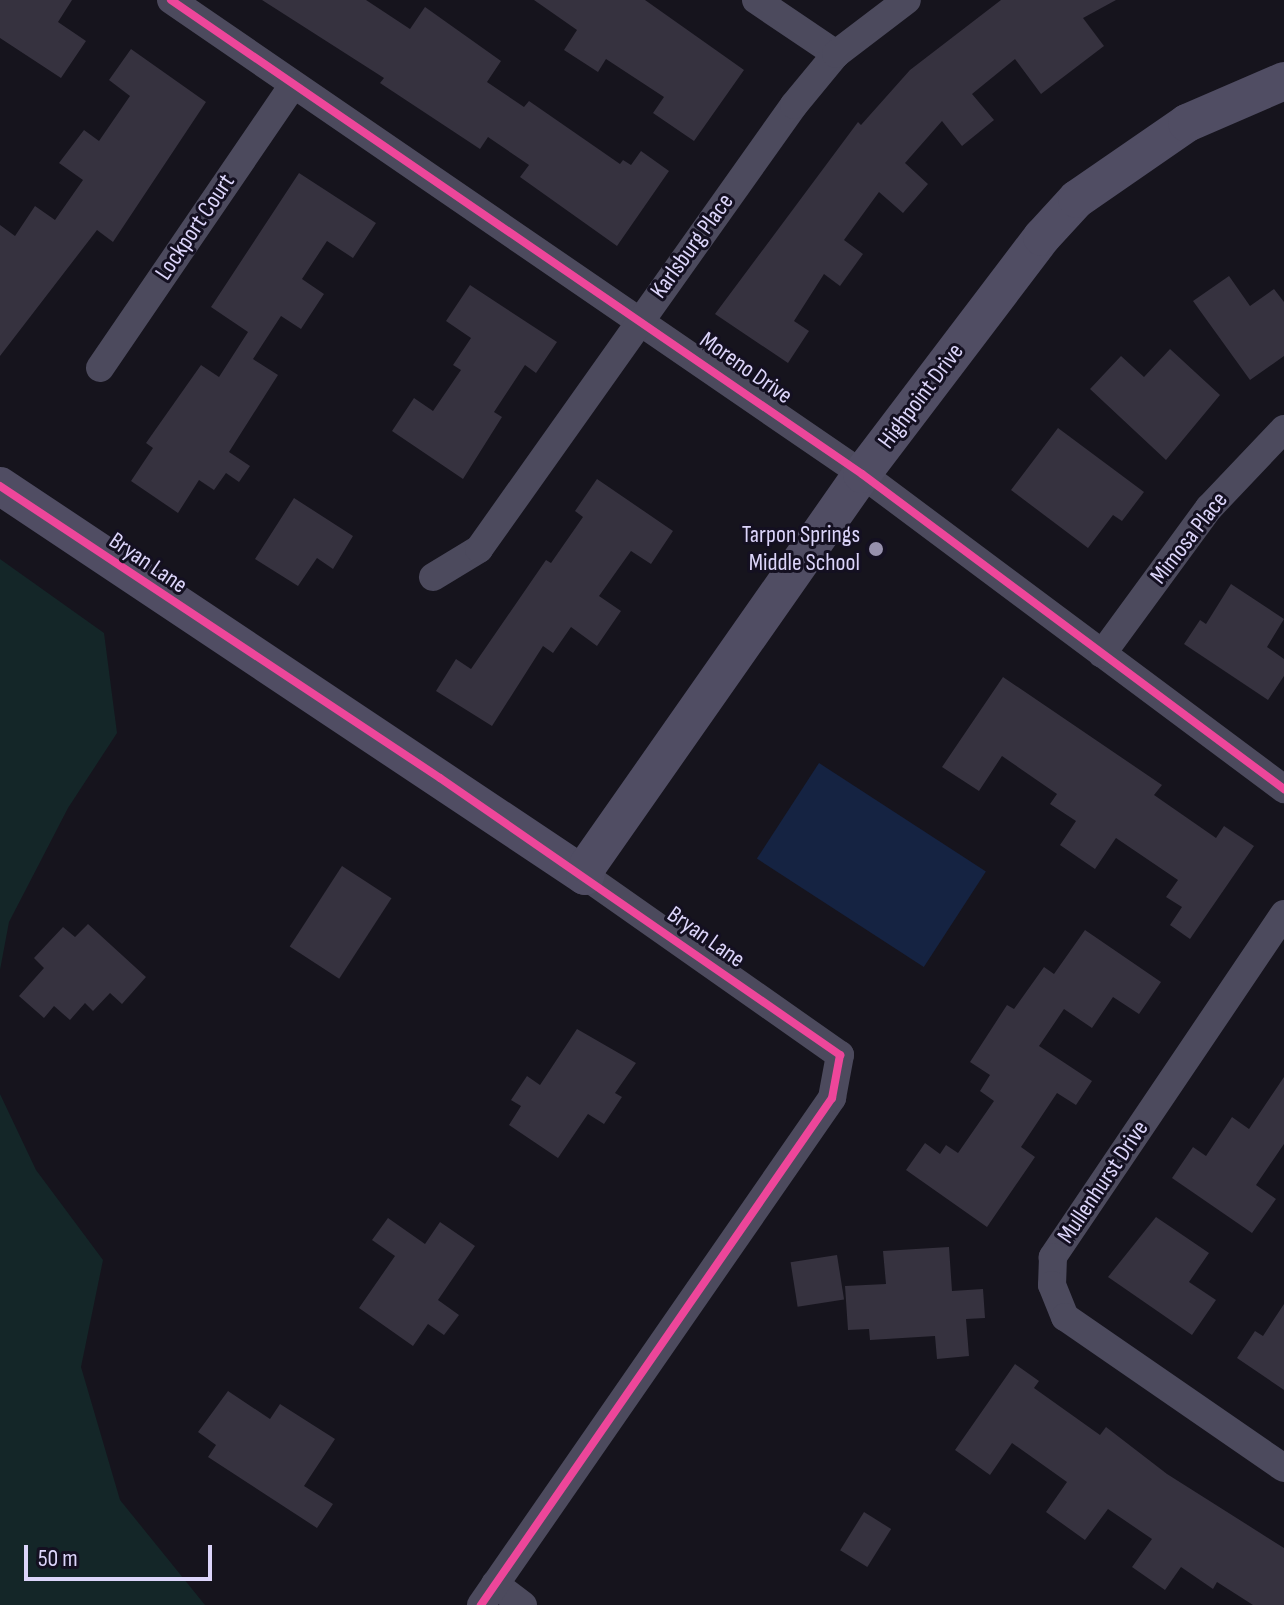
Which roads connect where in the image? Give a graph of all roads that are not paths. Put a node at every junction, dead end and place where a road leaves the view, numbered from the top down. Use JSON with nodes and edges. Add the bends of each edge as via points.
{"nodes":[{"id":1,"x":171,"y":0,"type":"edge"},
{"id":2,"x":756,"y":0,"type":"edge"},
{"id":3,"x":907,"y":0,"type":"edge"},
{"id":4,"x":836,"y":54,"type":"junction"},
{"id":5,"x":1284,"y":81,"type":"edge"},
{"id":6,"x":292,"y":87,"type":"junction"},
{"id":7,"x":639,"y":318,"type":"junction"},
{"id":8,"x":100,"y":368,"type":"dead end"},
{"id":9,"x":1284,"y":429,"type":"edge"},
{"id":10,"x":862,"y":474,"type":"junction"},
{"id":11,"x":0,"y":486,"type":"edge"},
{"id":12,"x":433,"y":577,"type":"dead end"},
{"id":13,"x":1102,"y":654,"type":"junction"},
{"id":14,"x":1284,"y":789,"type":"edge"},
{"id":15,"x":585,"y":876,"type":"junction"},
{"id":16,"x":1284,"y":914,"type":"edge"},
{"id":17,"x":1284,"y":1468,"type":"edge"},
{"id":18,"x":488,"y":1595,"type":"edge"},
{"id":19,"x":523,"y":1605,"type":"edge"}],
"edges":[{"from":1,"to":6,"type":"street","name":"Moreno Drive"},
{"from":2,"to":4,"type":"street"},
{"from":3,"to":4,"type":"street","name":"Karlsburg Place"},
{"from":4,"to":7,"type":"street","name":"Karlsburg Place"},
{"from":5,"to":10,"type":"street","name":"Highpoint Drive","via":[[1187,123],[1077,199],[1042,237]]},
{"from":6,"to":7,"type":"street","name":"Moreno Drive"},
{"from":6,"to":8,"type":"street","name":"Lockport Court"},
{"from":7,"to":10,"type":"street","name":"Moreno Drive"},
{"from":7,"to":12,"type":"street","name":"Karlsburg Place","via":[[479,549]]},
{"from":9,"to":13,"type":"street","name":"Mimosa Place","via":[[1209,508]]},
{"from":10,"to":13,"type":"street","name":"Moreno Drive"},
{"from":10,"to":15,"type":"street","name":"Highpoint Drive"},
{"from":11,"to":15,"type":"street","name":"Bryan Lane"},
{"from":13,"to":14,"type":"street","name":"Moreno Drive"},
{"from":15,"to":18,"type":"street","name":"Bryan Lane","via":[[840,1055],[832,1098]]},
{"from":16,"to":17,"type":"street","name":"Mullenhurst Drive","via":[[1053,1257],[1052,1285],[1065,1317]]},
{"from":18,"to":19,"type":"street","name":"Bryan Lane"}]}
